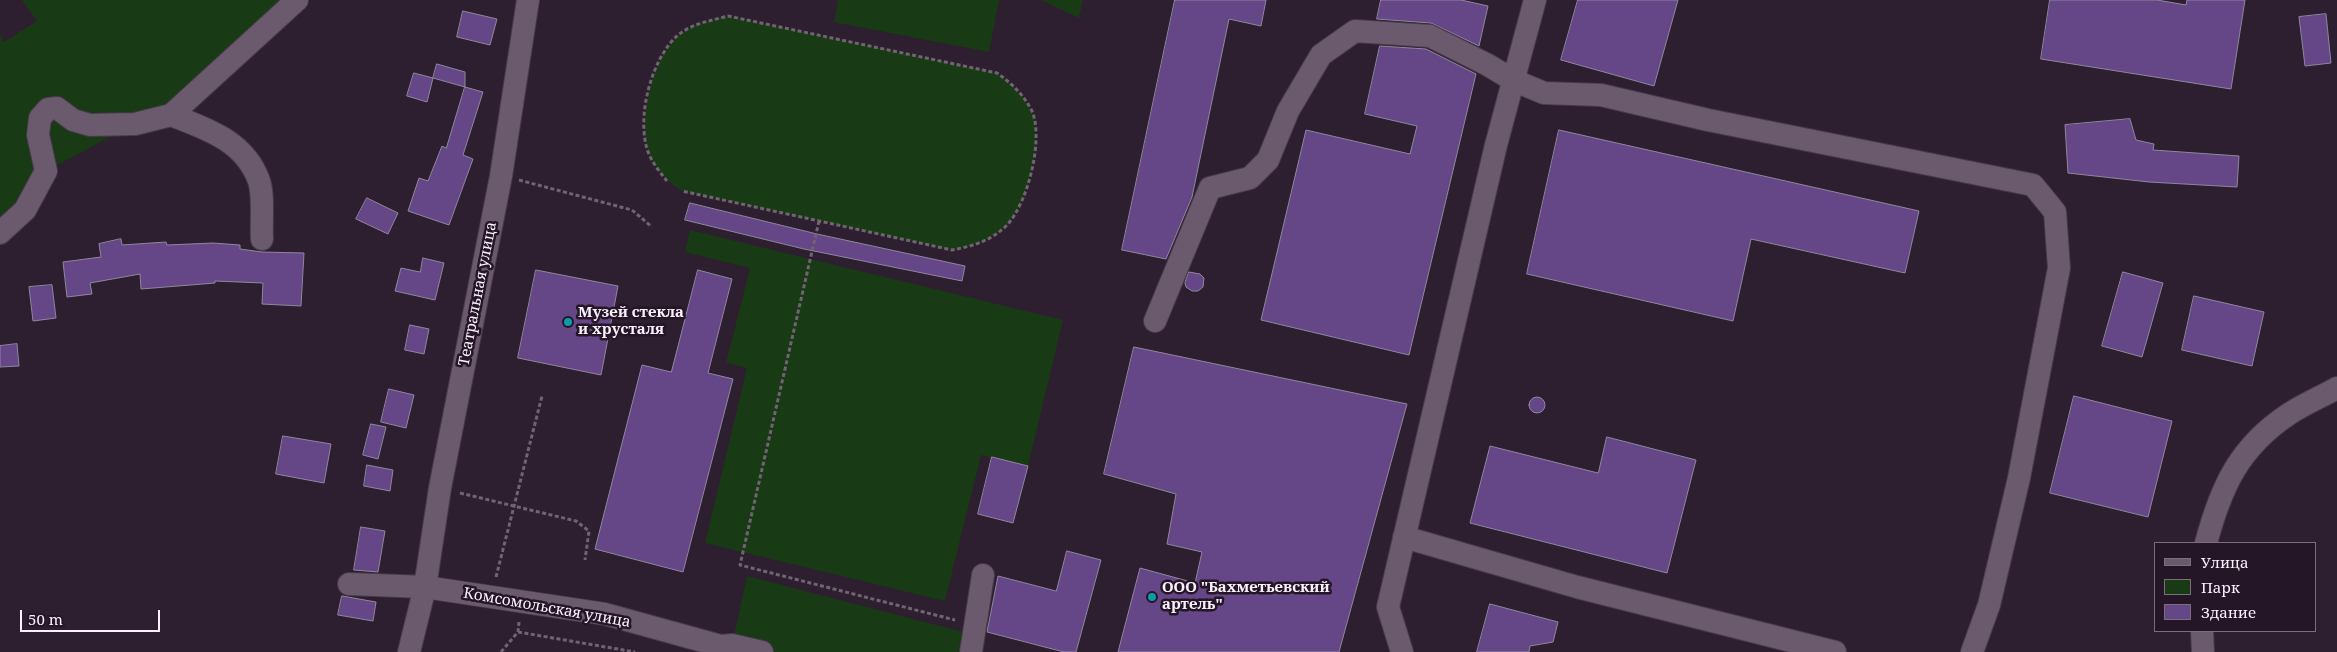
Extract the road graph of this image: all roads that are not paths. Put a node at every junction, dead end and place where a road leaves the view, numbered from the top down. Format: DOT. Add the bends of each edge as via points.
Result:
graph roads {
  1 [pos="297,0"];
  2 [pos="528,0"];
  3 [pos="1535,0"];
  4 [pos="1513,80"];
  5 [pos="171,115"];
  6 [pos="0,233"];
  7 [pos="262,239"];
  8 [pos="1155,321"];
  9 [pos="2337,388"];
  10 [pos="1404,538"];
  11 [pos="2206,542"];
  12 [pos="983,576"];
  13 [pos="350,584"];
  14 [pos="425,587"];
  15 [pos="2202,632"];
  16 [pos="409,652"];
  17 [pos="762,652"];
  18 [pos="971,652"];
  19 [pos="1402,652"];
  20 [pos="1835,652"];
  21 [pos="1972,652"];
  22 [pos="2203,652"];
  1 -- 5 [label="street"];
  2 -- 14 [label="street, Театральная улица" via="501,176 440,488"];
  3 -- 4 [label="street"];
  4 -- 8 [label="street" via="1430,36 1355,31 1321,55 1288,111 1268,160 1250,178 1210,188"];
  4 -- 10 [label="street"];
  4 -- 21 [label="street" via="1544,93 1601,95 1718,122 2033,185 2055,212 2059,268 2016,488 1989,605"];
  5 -- 6 [label="street" via="135,124 90,125 74,120 58,108 48,109 40,118 38,135 46,171 25,210"];
  5 -- 7 [label="street" via="217,132 245,154 259,182"];
  9 -- 11 [label="street" via="2289,414 2254,443 2232,470 2218,499"];
  10 -- 19 [label="street" via="1388,607"];
  10 -- 20 [label="street" via="1577,587"];
  12 -- 18 [label="street"];
  13 -- 14 [label="street, Комсомольская улица"];
  14 -- 16 [label="street"];
  14 -- 17 [label="street, Комсомольская улица" via="605,614 720,646 732,645"];
  15 -- 22 [label="street"];
}
